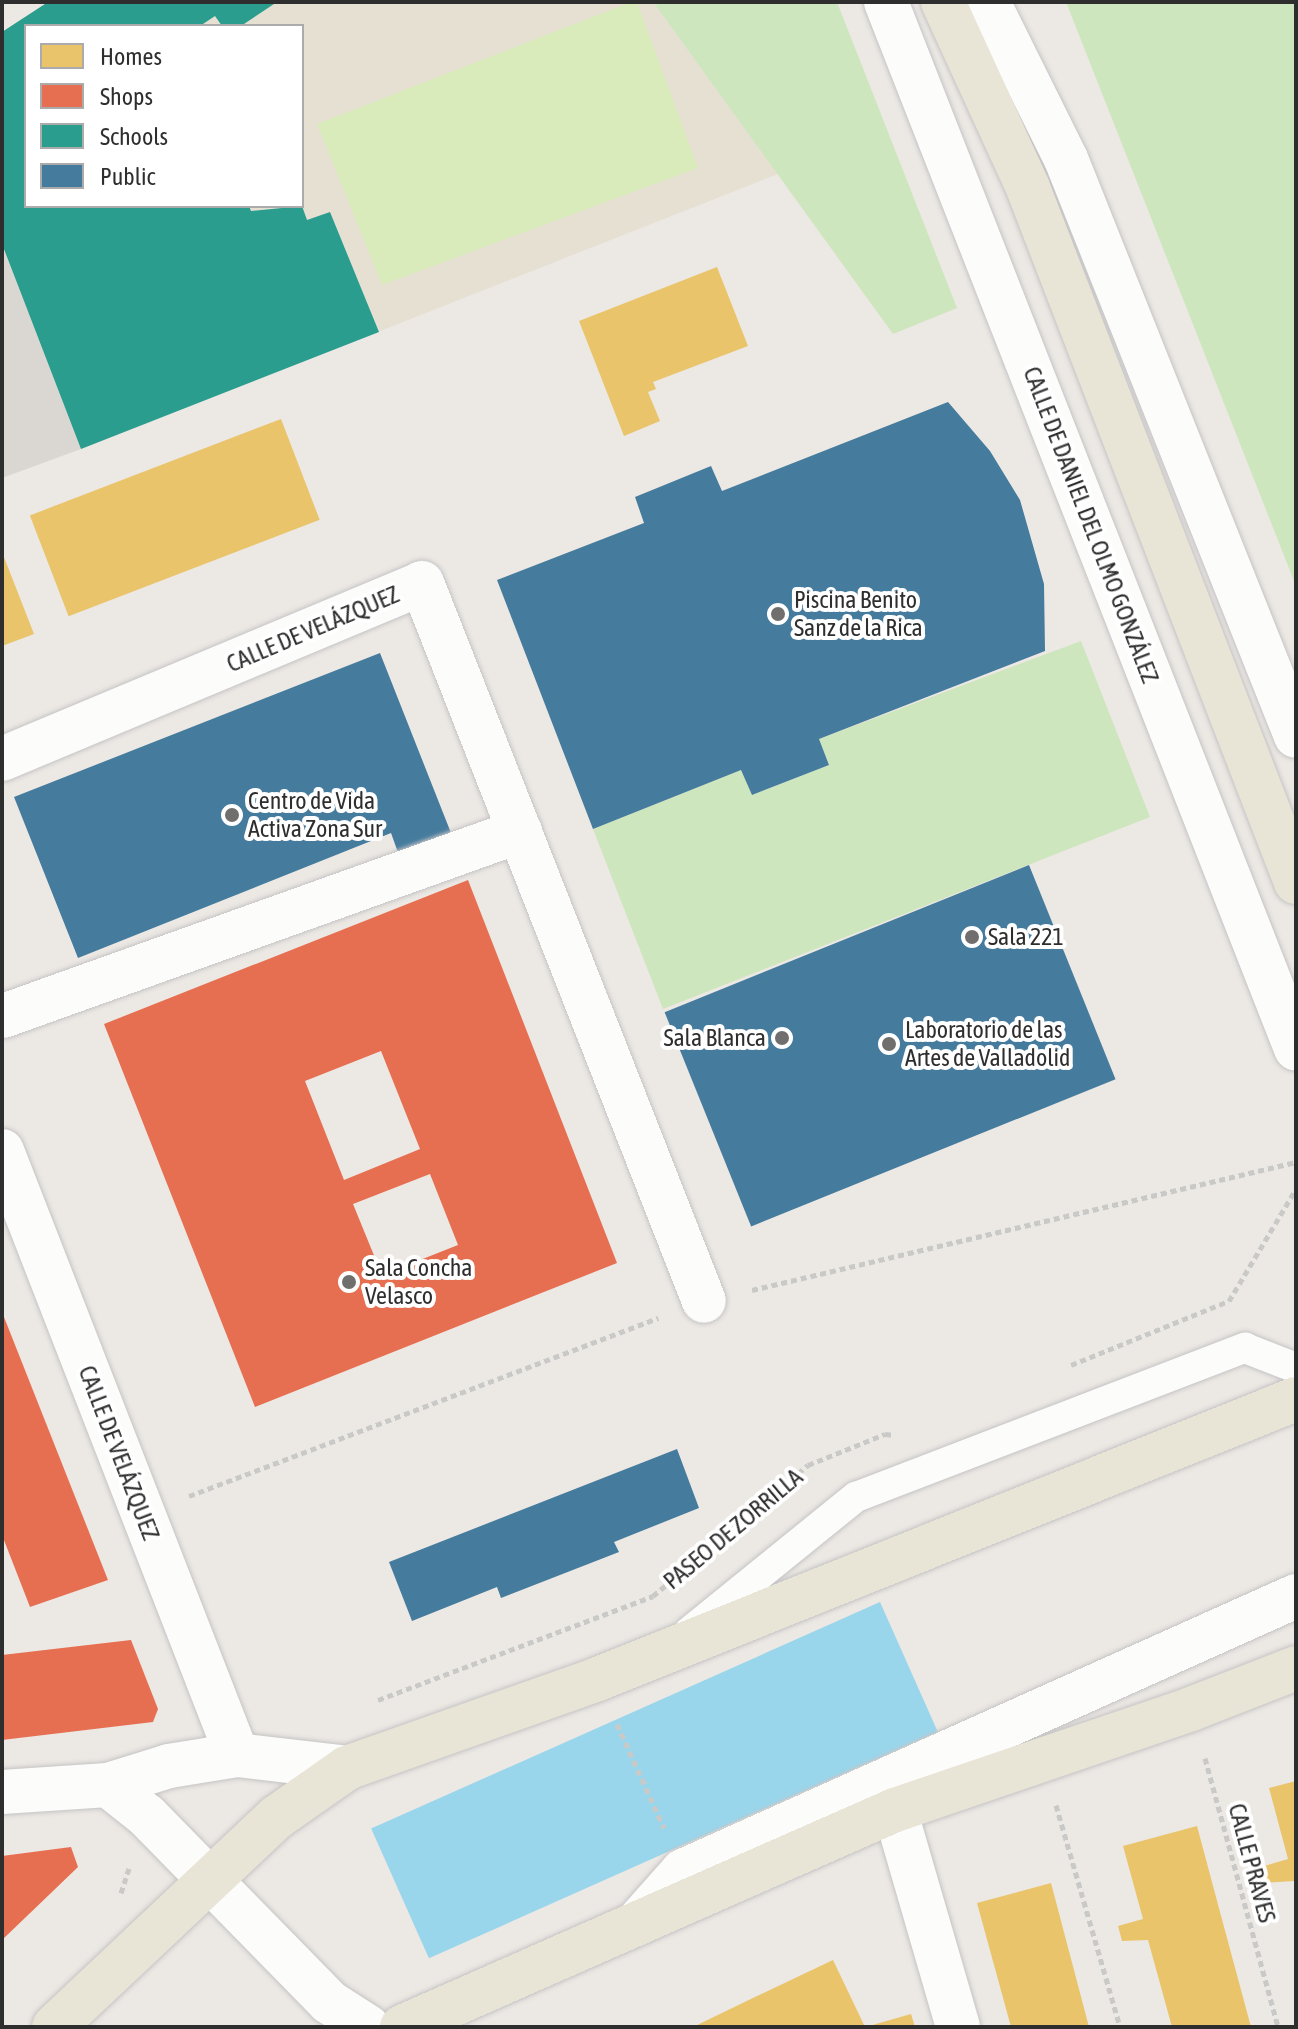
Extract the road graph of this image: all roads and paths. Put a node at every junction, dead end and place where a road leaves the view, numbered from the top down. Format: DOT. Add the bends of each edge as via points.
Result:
graph roads {
  1 [pos="886,2"];
  2 [pos="943,2"];
  3 [pos="988,2"];
  4 [pos="1296,736"];
  5 [pos="2,759"];
  6 [pos="520,831"];
  7 [pos="1296,882"];
  8 [pos="3,1016"];
  9 [pos="1296,1049"];
  10 [pos="2,1151"];
  11 [pos="1296,1189"];
  12 [pos="704,1301"];
  13 [pos="1296,1368"];
  14 [pos="1056,1371"];
  15 [pos="1296,1399"];
  16 [pos="912,1429"];
  17 [pos="1296,1596"];
  18 [pos="662,1654"];
  19 [pos="1296,1668"];
  20 [pos="374,1702"];
  21 [pos="1191,1709"];
  22 [pos="615,1719"];
  23 [pos="237,1755"];
  24 [pos="1042,1757"];
  25 [pos="347,1768"];
  26 [pos="108,1785"];
  27 [pos="2,1792"];
  28 [pos="895,1810"];
  29 [pos="147,1816"];
  30 [pos="666,1834"];
  31 [pos="210,1881"];
  32 [pos="118,1901"];
  33 [pos="636,1924"];
  34 [pos="54,2027"];
  35 [pos="368,2027"];
  36 [pos="402,2027"];
  37 [pos="958,2027"];
  38 [pos="1120,2027"];
  39 [pos="1278,2027"];
  1 -- 9 [label="street, CALLE DE DANIEL DEL OLMO GONZÁLEZ"];
  2 -- 7 [label="main road" via="1028,188"];
  3 -- 4 [label="street" via="1066,159"];
  5 -- 6 [label="street, CALLE DE VELÁZQUEZ" via="422,583"];
  6 -- 8 [label="street"];
  6 -- 12 [label="street, CALLE DE VELÁZQUEZ"];
  10 -- 23 [label="street, CALLE DE VELÁZQUEZ"];
  11 -- 14 [label="path" via="1229,1301"];
  13 -- 18 [label="lane" via="1245,1348 856,1497"];
  15 -- 18 [label="main road"];
  16 -- 20 [label="path, PASEO DE ZORRILLA" via="885,1434 808,1465 653,1596"];
  17 -- 33 [label="street" via="683,1871"];
  18 -- 25 [label="main road"];
  19 -- 21 [label="main road"];
  21 -- 24 [label="main road"];
  21 -- 39 [label="path, CALLE PRAVES"];
  22 -- 30 [label="path"];
  23 -- 25 [label="street"];
  23 -- 26 [label="street" via="169,1766"];
  24 -- 28 [label="main road"];
  24 -- 38 [label="path"];
  25 -- 31 [label="main road" via="277,1817"];
  26 -- 27 [label="street"];
  26 -- 29 [label="street"];
  28 -- 33 [label="main road"];
  28 -- 37 [label="street"];
  29 -- 31 [label="street"];
  29 -- 32 [label="path"];
  31 -- 34 [label="main road"];
  31 -- 35 [label="street" via="329,2002"];
  33 -- 36 [label="main road"];
}
